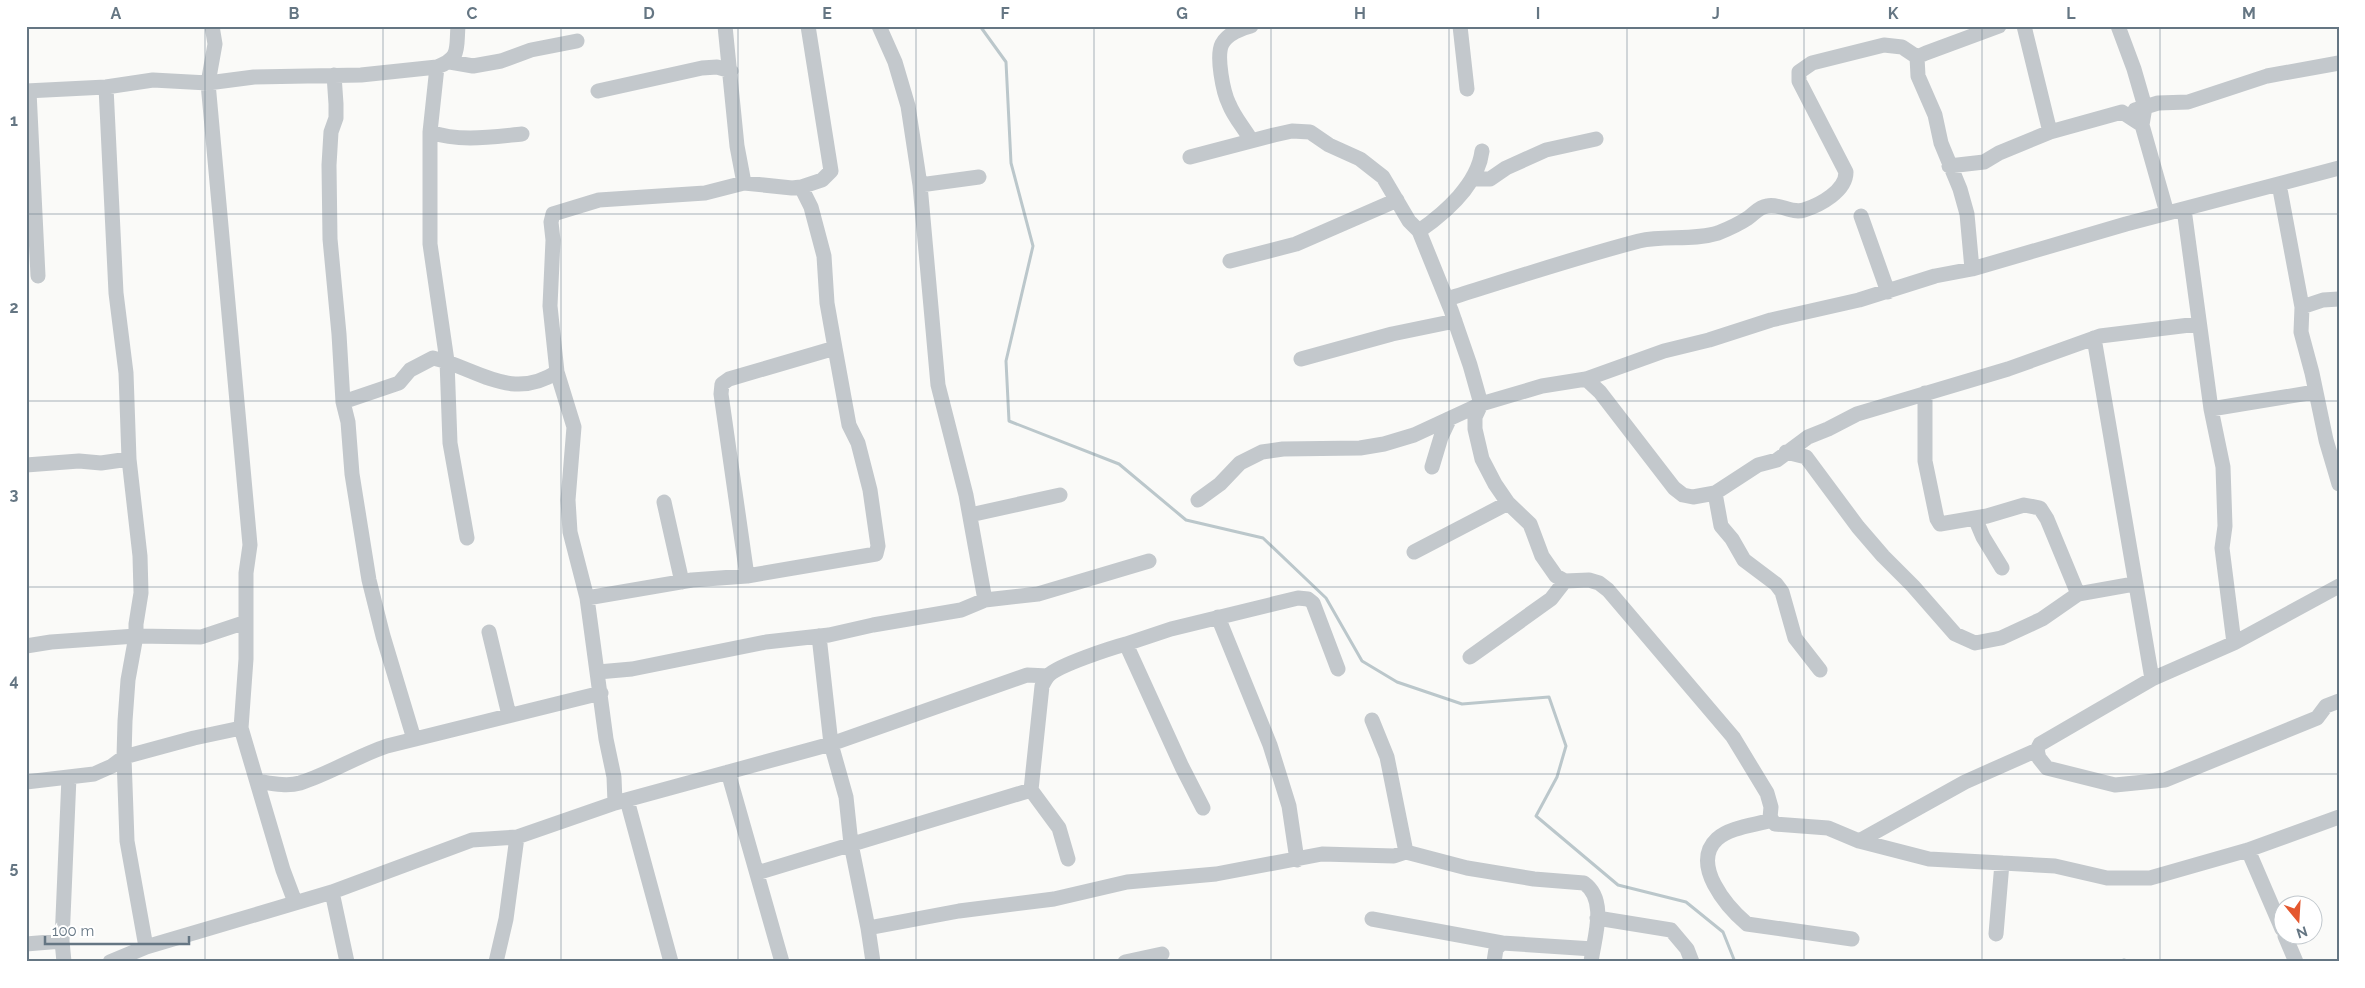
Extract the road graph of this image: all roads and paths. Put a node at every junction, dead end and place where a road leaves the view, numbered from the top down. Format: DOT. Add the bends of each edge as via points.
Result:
graph roads {
  1 [pos="212,26"];
  2 [pos="458,26"];
  3 [pos="725,26"];
  4 [pos="808,26"];
  5 [pos="878,26"];
  6 [pos="1252,26"];
  7 [pos="1460,26"];
  8 [pos="1999,26"];
  9 [pos="2024,26"];
  10 [pos="2118,26"];
  11 [pos="577,41"];
  12 [pos="1917,57"];
  13 [pos="2339,63"];
  14 [pos="443,64"];
  15 [pos="731,71"];
  16 [pos="334,75"];
  17 [pos="208,83"];
  18 [pos="106,87"];
  19 [pos="1467,89"];
  20 [pos="28,91"];
  21 [pos="598,91"];
  22 [pos="2145,107"];
  23 [pos="2122,112"];
  24 [pos="2142,125"];
  25 [pos="430,132"];
  26 [pos="2050,132"];
  27 [pos="522,134"];
  28 [pos="1596,139"];
  29 [pos="1251,140"];
  30 [pos="1482,151"];
  31 [pos="1190,157"];
  32 [pos="1949,166"];
  33 [pos="2339,168"];
  34 [pos="979,177"];
  35 [pos="1472,179"];
  36 [pos="744,183"];
  37 [pos="2279,184"];
  38 [pos="920,185"];
  39 [pos="802,187"];
  40 [pos="1397,200"];
  41 [pos="2184,209"];
  42 [pos="2168,213"];
  43 [pos="1862,216"];
  44 [pos="1419,231"];
  45 [pos="1230,261"];
  46 [pos="1972,269"];
  47 [pos="38,276"];
  48 [pos="1888,292"];
  49 [pos="1447,299"];
  50 [pos="2339,300"];
  51 [pos="2302,306"];
  52 [pos="1455,321"];
  53 [pos="2198,324"];
  54 [pos="2094,338"];
  55 [pos="834,348"];
  56 [pos="1301,359"];
  57 [pos="447,361"];
  58 [pos="557,372"];
  59 [pos="1586,379"];
  60 [pos="2315,392"];
  61 [pos="1925,393"];
  62 [pos="343,402"];
  63 [pos="1481,404"];
  64 [pos="2211,409"];
  65 [pos="1449,420"];
  66 [pos="1786,452"];
  67 [pos="129,460"];
  68 [pos="26,465"];
  69 [pos="1432,467"];
  70 [pos="2339,484"];
  71 [pos="1715,492"];
  72 [pos="1060,495"];
  73 [pos="1198,500"];
  74 [pos="664,502"];
  75 [pos="1508,504"];
  76 [pos="970,514"];
  77 [pos="1975,518"];
  78 [pos="467,538"];
  79 [pos="1414,552"];
  80 [pos="1149,561"];
  81 [pos="2002,568"];
  82 [pos="747,576"];
  83 [pos="1565,580"];
  84 [pos="682,582"];
  85 [pos="2134,584"];
  86 [pos="2339,586"];
  87 [pos="2078,594"];
  88 [pos="588,598"];
  89 [pos="985,600"];
  90 [pos="1218,617"];
  91 [pos="246,622"];
  92 [pos="221,630"];
  93 [pos="489,632"];
  94 [pos="136,636"];
  95 [pos="819,636"];
  96 [pos="246,638"];
  97 [pos="2234,643"];
  98 [pos="1126,644"];
  99 [pos="26,646"];
  100 [pos="1470,658"];
  101 [pos="1338,669"];
  102 [pos="1820,670"];
  103 [pos="598,672"];
  104 [pos="1048,676"];
  105 [pos="2152,679"];
  106 [pos="601,694"];
  107 [pos="2339,701"];
  108 [pos="509,715"];
  109 [pos="1372,720"];
  110 [pos="241,728"];
  111 [pos="414,739"];
  112 [pos="830,744"];
  113 [pos="2037,750"];
  114 [pos="124,757"];
  115 [pos="728,772"];
  116 [pos="69,777"];
  117 [pos="257,781"];
  118 [pos="26,782"];
  119 [pos="1031,790"];
  120 [pos="621,801"];
  121 [pos="1203,808"];
  122 [pos="2339,816"];
  123 [pos="1772,820"];
  124 [pos="517,837"];
  125 [pos="1859,841"];
  126 [pos="850,844"];
  127 [pos="2248,850"];
  128 [pos="1406,852"];
  129 [pos="1068,859"];
  130 [pos="1298,860"];
  131 [pos="2002,863"];
  132 [pos="757,873"];
  133 [pos="332,892"];
  134 [pos="295,902"];
  135 [pos="2272,906"];
  136 [pos="1598,918"];
  137 [pos="1372,919"];
  138 [pos="868,928"];
  139 [pos="1996,934"];
  140 [pos="1852,939"];
  141 [pos="62,941"];
  142 [pos="1502,943"];
  143 [pos="26,944"];
  144 [pos="2289,946"];
  145 [pos="146,947"];
  146 [pos="1162,954"];
  147 [pos="1592,955"];
  148 [pos="64,962"];
  149 [pos="110,962"];
  150 [pos="347,962"];
  151 [pos="496,962"];
  152 [pos="671,962"];
  153 [pos="782,962"];
  154 [pos="873,962"];
  155 [pos="1126,962"];
  156 [pos="1494,962"];
  157 [pos="1692,962"];
  158 [pos="2296,962"];
  1 -- 17 [label="street" via="215,44"];
  2 -- 14 [label="street" via="456,55"];
  3 -- 15 [label="street"];
  4 -- 39 [label="street" via="830,170 822,180"];
  5 -- 38 [label="street" via="895,62 908,106"];
  6 -- 29 [label="street" via="1232,33 1222,43 1220,59 1228,104"];
  7 -- 19 [label="street"];
  8 -- 12 [label="street"];
  9 -- 26 [label="street"];
  10 -- 22 [label="street"];
  11 -- 14 [label="street" via="473,66"];
  12 -- 32 [label="street" via="1918,76 1935,115"];
  12 -- 49 [label="street" via="1902,47 1884,46 1812,63 1799,72 1799,81 1846,172 1838,191 1805,210 1768,205 1718,233 1642,240"];
  13 -- 22 [label="street" via="2267,76 2188,102"];
  14 -- 16 [label="street"];
  14 -- 25 [label="street"];
  15 -- 21 [label="street" via="702,68"];
  15 -- 36 [label="street" via="737,146"];
  16 -- 17 [label="street" via="254,77"];
  16 -- 62 [label="street" via="336,118 331,132 329,165 330,239"];
  17 -- 18 [label="street" via="153,80"];
  17 -- 91 [label="street" via="250,545 246,573"];
  18 -- 20 [label="street"];
  18 -- 67 [label="street" via="116,293 126,373"];
  20 -- 47 [label="street"];
  22 -- 23 [label="street"];
  22 -- 24 [label="street"];
  23 -- 24 [label="street"];
  23 -- 26 [label="street"];
  24 -- 42 [label="street"];
  25 -- 27 [label="street" via="462,139"];
  25 -- 57 [label="street" via="430,244"];
  26 -- 32 [label="street" via="1984,162"];
  28 -- 35 [label="street" via="1546,150 1490,179"];
  29 -- 31 [label="street"];
  29 -- 40 [label="street" via="1310,132 1377,170"];
  30 -- 35 [label="street" via="1480,165"];
  32 -- 46 [label="street" via="1967,214"];
  33 -- 37 [label="street"];
  34 -- 38 [label="street"];
  35 -- 44 [label="street" via="1443,212"];
  36 -- 39 [label="street"];
  36 -- 58 [label="street" via="705,192 599,200 553,214 550,306"];
  37 -- 41 [label="street"];
  37 -- 51 [label="street"];
  38 -- 76 [label="street" via="938,386"];
  39 -- 55 [label="street" via="824,256"];
  40 -- 44 [label="street"];
  40 -- 45 [label="street" via="1296,244"];
  41 -- 42 [label="street"];
  41 -- 53 [label="street"];
  42 -- 46 [label="street"];
  43 -- 48 [label="street"];
  44 -- 49 [label="street"];
  46 -- 48 [label="street" via="1935,276"];
  48 -- 59 [label="street" via="1771,320 1664,351"];
  49 -- 52 [label="street"];
  50 -- 51 [label="street" via="2323,300"];
  51 -- 60 [label="street" via="2302,332"];
  52 -- 56 [label="street"];
  52 -- 63 [label="street"];
  53 -- 54 [label="street" via="2119,332"];
  53 -- 64 [label="street"];
  54 -- 61 [label="street"];
  54 -- 85 [label="street"];
  55 -- 82 [label="street" via="722,384"];
  55 -- 82 [label="street" via="849,425 858,443 870,490 878,546 876,554"];
  57 -- 58 [label="street" via="506,383 543,381"];
  57 -- 62 [label="street" via="433,358 410,370 399,384"];
  57 -- 78 [label="street" via="450,443"];
  58 -- 88 [label="street" via="574,427 568,500 570,532"];
  59 -- 63 [label="street" via="1542,386"];
  59 -- 71 [label="street" via="1600,392 1674,488 1692,497"];
  60 -- 64 [label="street"];
  60 -- 70 [label="street"];
  61 -- 66 [label="street" via="1857,414 1808,437"];
  61 -- 77 [label="street" via="1925,461 1937,519 1940,524 1945,524"];
  62 -- 111 [label="street" via="369,580"];
  63 -- 65 [label="street"];
  63 -- 75 [label="street" via="1475,417 1475,430 1482,459"];
  64 -- 97 [label="street" via="2222,467 2225,526 2222,548"];
  65 -- 69 [label="street"];
  65 -- 73 [label="street" via="1384,444 1262,452 1240,464"];
  66 -- 71 [label="street" via="1777,460 1758,465"];
  66 -- 87 [label="street" via="1806,457 1814,465 1858,527 1955,634 1974,642 2001,638 2042,619"];
  67 -- 68 [label="street"];
  67 -- 94 [label="street" via="140,556"];
  71 -- 102 [label="street" via="1721,526 1744,560 1782,592 1795,638"];
  72 -- 76 [label="street"];
  74 -- 84 [label="street"];
  75 -- 79 [label="street"];
  75 -- 83 [label="street" via="1530,524 1542,556 1556,576"];
  76 -- 89 [label="street"];
  77 -- 81 [label="street"];
  77 -- 87 [label="street" via="2024,504 2040,508"];
  80 -- 89 [label="street" via="1038,594"];
  82 -- 84 [label="street"];
  83 -- 100 [label="street" via="1551,599"];
  83 -- 123 [label="street" via="1599,583 1652,640 1733,737 1767,793"];
  84 -- 88 [label="street"];
  85 -- 87 [label="street"];
  85 -- 105 [label="street"];
  86 -- 97 [label="street"];
  88 -- 103 [label="street"];
  89 -- 95 [label="street" via="961,610"];
  90 -- 98 [label="street"];
  90 -- 101 [label="street" via="1308,598 1313,603"];
  90 -- 130 [label="street" via="1270,745 1289,806"];
  91 -- 92 [label="street"];
  91 -- 96 [label="street"];
  92 -- 94 [label="street" via="201,637"];
  92 -- 96 [label="street"];
  93 -- 108 [label="street"];
  94 -- 99 [label="street"];
  94 -- 114 [label="street" via="128,680"];
  95 -- 103 [label="street" via="766,642 632,669"];
  95 -- 112 [label="street"];
  96 -- 110 [label="street"];
  97 -- 105 [label="street"];
  98 -- 104 [label="street"];
  98 -- 121 [label="street"];
  103 -- 106 [label="street"];
  104 -- 112 [label="street" via="1027,676"];
  104 -- 119 [label="street" via="1042,686"];
  105 -- 113 [label="street" via="2040,744"];
  106 -- 108 [label="street"];
  106 -- 120 [label="street" via="606,739"];
  107 -- 113 [label="street" via="2326,706 2317,718 2165,780 2115,785 2047,768"];
  108 -- 111 [label="street"];
  109 -- 128 [label="street" via="1387,757"];
  110 -- 114 [label="street"];
  110 -- 117 [label="street"];
  111 -- 117 [label="street" via="364,754 299,783"];
  112 -- 115 [label="street"];
  112 -- 126 [label="street" via="846,797"];
  113 -- 125 [label="street" via="1965,782"];
  114 -- 116 [label="street" via="94,774"];
  114 -- 145 [label="street" via="126,840"];
  115 -- 120 [label="street"];
  115 -- 132 [label="street"];
  116 -- 118 [label="street"];
  116 -- 141 [label="street"];
  117 -- 134 [label="street"];
  119 -- 126 [label="street"];
  119 -- 129 [label="street" via="1059,828"];
  120 -- 124 [label="street"];
  120 -- 152 [label="street"];
  122 -- 127 [label="street"];
  123 -- 125 [label="street" via="1786,826 1828,828"];
  123 -- 140 [label="street" via="1718,838 1709,851 1710,879 1747,924"];
  124 -- 133 [label="street" via="472,840"];
  124 -- 151 [label="street" via="506,919"];
  125 -- 131 [label="street" via="1929,859"];
  126 -- 132 [label="street"];
  126 -- 138 [label="street"];
  127 -- 131 [label="street" via="2150,878 2108,878 2055,866"];
  127 -- 135 [label="street"];
  128 -- 130 [label="street" via="1394,856 1322,854"];
  128 -- 136 [label="street" via="1467,868 1584,883 1594,894"];
  130 -- 138 [label="street" via="1216,874 1127,882 1054,899 959,911"];
  131 -- 139 [label="street"];
  132 -- 153 [label="street"];
  133 -- 134 [label="street"];
  133 -- 150 [label="street"];
  134 -- 145 [label="street"];
  136 -- 147 [label="street"];
  136 -- 157 [label="street" via="1671,930 1687,949"];
  137 -- 142 [label="street"];
  138 -- 154 [label="street"];
  141 -- 143 [label="street"];
  141 -- 148 [label="street"];
  142 -- 147 [label="street"];
  142 -- 156 [label="street" via="1496,949"];
  144 -- 158 [label="street"];
  145 -- 149 [label="street"];
  146 -- 155 [label="street"];
}
